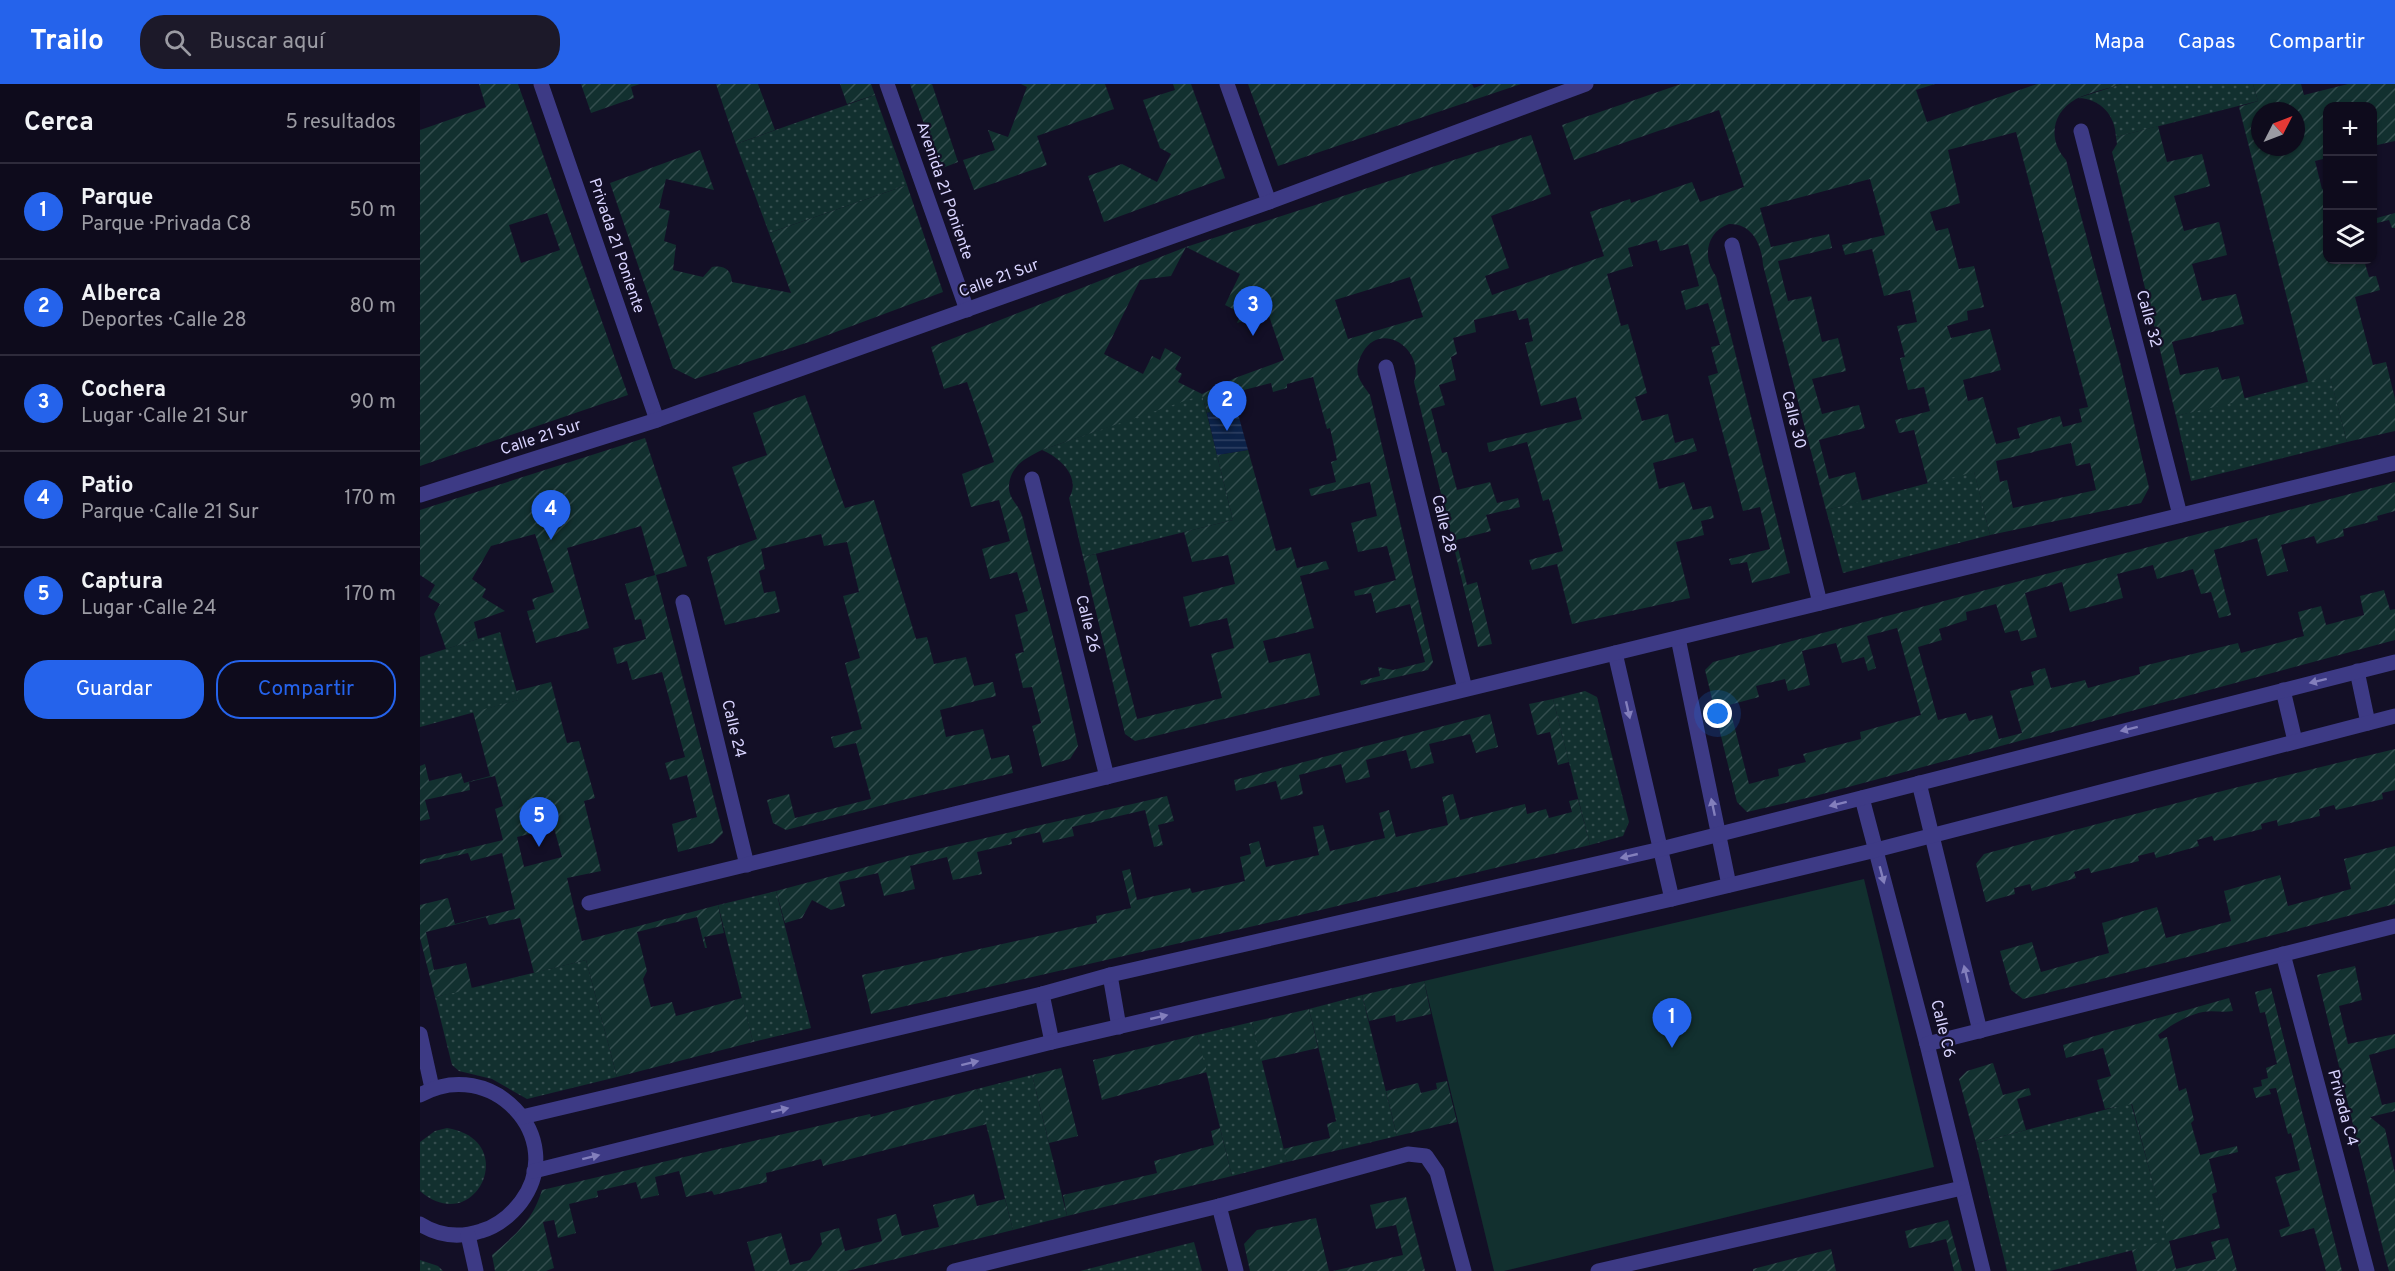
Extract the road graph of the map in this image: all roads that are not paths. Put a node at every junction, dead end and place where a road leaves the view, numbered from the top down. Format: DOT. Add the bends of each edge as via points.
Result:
graph roads {
  1 [pos="541,84"];
  2 [pos="887,84"];
  3 [pos="1227,84"];
  4 [pos="1586,84"];
  5 [pos="2080,131"];
  6 [pos="1269,202"];
  7 [pos="1732,245"];
  8 [pos="967,310"];
  9 [pos="1386,367"];
  10 [pos="657,420"];
  11 [pos="2395,464"];
  12 [pos="1032,479"];
  13 [pos="420,495"];
  14 [pos="2180,515"];
  15 [pos="683,602"];
  16 [pos="1820,603"];
  17 [pos="1678,638"];
  18 [pos="1615,653"];
  19 [pos="2395,662"];
  20 [pos="2356,671"];
  21 [pos="1465,689"];
  22 [pos="2283,690"];
  23 [pos="2395,716"];
  24 [pos="2368,723"];
  25 [pos="2295,741"];
  26 [pos="1107,777"];
  27 [pos="1919,783"];
  28 [pos="1862,798"];
  29 [pos="1718,834"];
  30 [pos="1931,835"];
  31 [pos="1661,849"];
  32 [pos="1876,850"];
  33 [pos="747,865"];
  34 [pos="1729,885"];
  35 [pos="1672,899"];
  36 [pos="589,903"];
  37 [pos="2395,926"];
  38 [pos="2283,954"];
  39 [pos="1110,975"];
  40 [pos="1042,994"];
  41 [pos="1119,1026"];
  42 [pos="1980,1030"];
  43 [pos="420,1034"];
  44 [pos="1052,1042"];
  45 [pos="1927,1044"];
  46 [pos="426,1091"];
  47 [pos="522,1116"];
  48 [pos="534,1171"];
  49 [pos="1962,1188"];
  50 [pos="1220,1206"];
  51 [pos="420,1224"];
  52 [pos="468,1235"];
  53 [pos="476,1271"];
  54 [pos="954,1271"];
  55 [pos="1236,1271"];
  56 [pos="1464,1271"];
  57 [pos="1601,1271"];
  58 [pos="1983,1271"];
  59 [pos="2367,1271"];
  1 -- 10 [label="street, Privada 21 Poniente"];
  2 -- 8 [label="street, Avenida 21 Poniente"];
  3 -- 6 [label="street"];
  4 -- 6 [label="street, Calle 21 Sur"];
  5 -- 14 [label="street, Calle 32"];
  6 -- 8 [label="street, Calle 21 Sur"];
  7 -- 16 [label="street, Calle 30"];
  8 -- 10 [label="street, Calle 21 Sur"];
  9 -- 21 [label="street, Calle 28"];
  10 -- 13 [label="street, Calle 21 Sur"];
  11 -- 14 [label="street"];
  12 -- 26 [label="street, Calle 26"];
  14 -- 16 [label="street"];
  15 -- 33 [label="street, Calle 24"];
  16 -- 17 [label="street"];
  17 -- 18 [label="street"];
  29 -- 17 [label="street, one-way"];
  18 -- 21 [label="street"];
  18 -- 31 [label="street, one-way"];
  19 -- 20 [label="street"];
  20 -- 22 [label="street, one-way"];
  20 -- 24 [label="street"];
  21 -- 26 [label="street"];
  22 -- 25 [label="street"];
  22 -- 27 [label="street, one-way"];
  23 -- 24 [label="street"];
  24 -- 25 [label="street"];
  25 -- 30 [label="street"];
  26 -- 33 [label="street"];
  27 -- 28 [label="street"];
  27 -- 30 [label="street"];
  28 -- 29 [label="street, one-way"];
  28 -- 32 [label="street, Calle C6"];
  29 -- 31 [label="street"];
  29 -- 34 [label="street"];
  30 -- 32 [label="street"];
  42 -- 30 [label="street, one-way"];
  31 -- 35 [label="street"];
  31 -- 39 [label="street, one-way"];
  32 -- 34 [label="street"];
  32 -- 45 [label="street, Calle C6, one-way"];
  33 -- 36 [label="street"];
  34 -- 35 [label="street"];
  41 -- 35 [label="street, one-way"];
  37 -- 38 [label="street"];
  38 -- 42 [label="street"];
  38 -- 59 [label="street, Privada C4"];
  39 -- 40 [label="street"];
  39 -- 41 [label="street"];
  40 -- 44 [label="street"];
  40 -- 47 [label="street"];
  41 -- 44 [label="street"];
  42 -- 45 [label="street"];
  43 -- 46 [label="street"];
  48 -- 44 [label="street, one-way"];
  45 -- 49 [label="street, Calle C6"];
  46 -- 47 [label="street" via="457,1083 482,1087 504,1099"];
  47 -- 48 [label="street" via="535,1152"];
  48 -- 52 [label="street" via="527,1194 512,1214 492,1228"];
  49 -- 57 [label="street"];
  49 -- 58 [label="street, Calle C6"];
  50 -- 54 [label="street"];
  50 -- 55 [label="street"];
  50 -- 56 [label="street" via="1408,1154 1426,1156 1437,1172"];
  51 -- 52 [label="street" via="447,1235"];
  52 -- 53 [label="street"];
}
